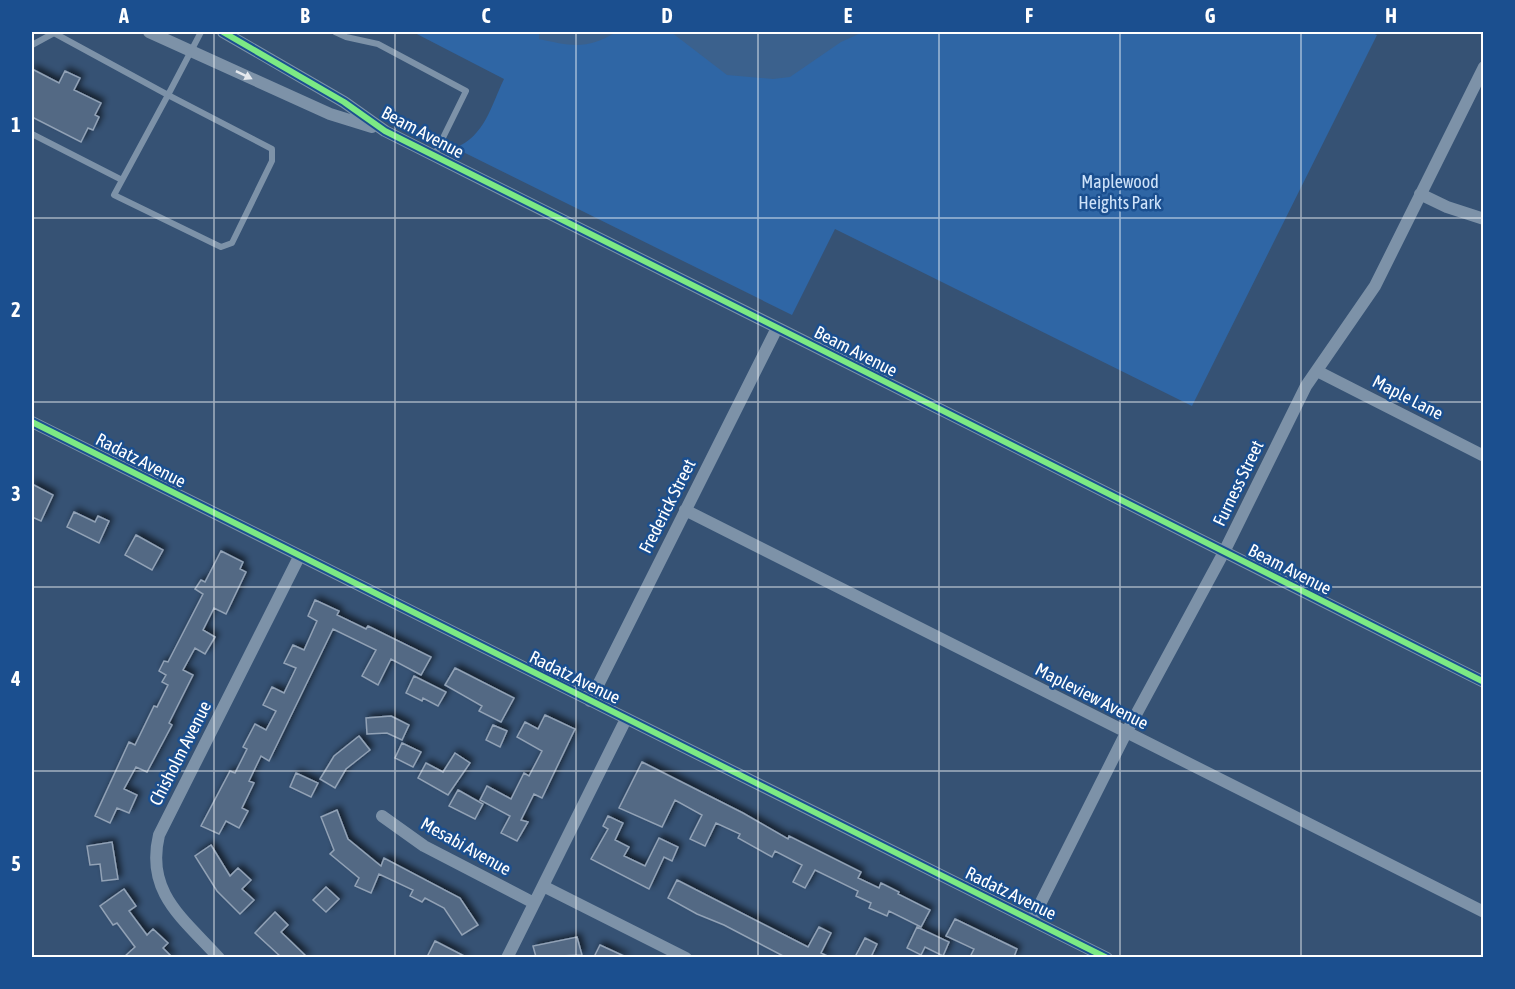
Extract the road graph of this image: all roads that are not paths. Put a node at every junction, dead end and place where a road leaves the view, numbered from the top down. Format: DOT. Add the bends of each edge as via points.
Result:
graph roads {
  1 [pos="149,32"];
  2 [pos="201,32"];
  3 [pos="223,32"];
  4 [pos="334,32"];
  5 [pos="32,45"];
  6 [pos="191,50"];
  7 [pos="1484,67"];
  8 [pos="168,95"];
  9 [pos="385,131"];
  10 [pos="32,134"];
  11 [pos="434,156"];
  12 [pos="122,180"];
  13 [pos="1420,194"];
  14 [pos="1484,219"];
  15 [pos="777,328"];
  16 [pos="1317,371"];
  17 [pos="32,422"];
  18 [pos="1484,456"];
  19 [pos="685,510"];
  20 [pos="1224,552"];
  21 [pos="299,557"];
  22 [pos="1484,682"];
  23 [pos="590,701"];
  24 [pos="626,719"];
  25 [pos="1126,733"];
  26 [pos="382,816"];
  27 [pos="543,886"];
  28 [pos="534,903"];
  29 [pos="1484,912"];
  30 [pos="1032,920"];
  31 [pos="219,957"];
  32 [pos="507,957"];
  33 [pos="686,957"];
  34 [pos="1107,957"];
  1 -- 6 [label="street, Beam Avenue"];
  2 -- 6 [label="lane"];
  3 -- 9 [label="street, Beam Avenue" via="344,102"];
  4 -- 11 [label="lane" via="378,44 466,91"];
  5 -- 8 [label="lane" via="54,33"];
  6 -- 8 [label="lane"];
  6 -- 9 [label="street, Beam Avenue, one-way" via="330,114"];
  7 -- 13 [label="street, Furness Street"];
  8 -- 12 [label="lane"];
  8 -- 12 [label="lane" via="272,148 272,160 232,243 221,247 114,195"];
  9 -- 11 [label="street, Beam Avenue"];
  10 -- 12 [label="lane"];
  11 -- 15 [label="street, Beam Avenue"];
  13 -- 14 [label="street"];
  13 -- 16 [label="street, Furness Street" via="1375,286"];
  15 -- 19 [label="street, Frederick Street"];
  15 -- 20 [label="street, Beam Avenue"];
  16 -- 18 [label="street, Maple Lane"];
  16 -- 20 [label="street, Furness Street"];
  17 -- 21 [label="street, Radatz Avenue"];
  19 -- 23 [label="street, Frederick Street"];
  19 -- 25 [label="street, Mapleview Avenue"];
  20 -- 22 [label="street, Beam Avenue"];
  20 -- 25 [label="street, Furness Street"];
  21 -- 23 [label="street, Radatz Avenue"];
  21 -- 31 [label="street, Chisholm Avenue" via="155,849 157,879 163,893"];
  23 -- 24 [label="street, Radatz Avenue"];
  24 -- 27 [label="street"];
  24 -- 30 [label="street, Radatz Avenue"];
  25 -- 29 [label="street, Mapleview Avenue"];
  25 -- 30 [label="street, Furness Street"];
  26 -- 28 [label="street, Mesabi Avenue" via="424,846"];
  27 -- 28 [label="street"];
  27 -- 33 [label="street"];
  28 -- 32 [label="street"];
  30 -- 34 [label="street, Radatz Avenue"];
}
